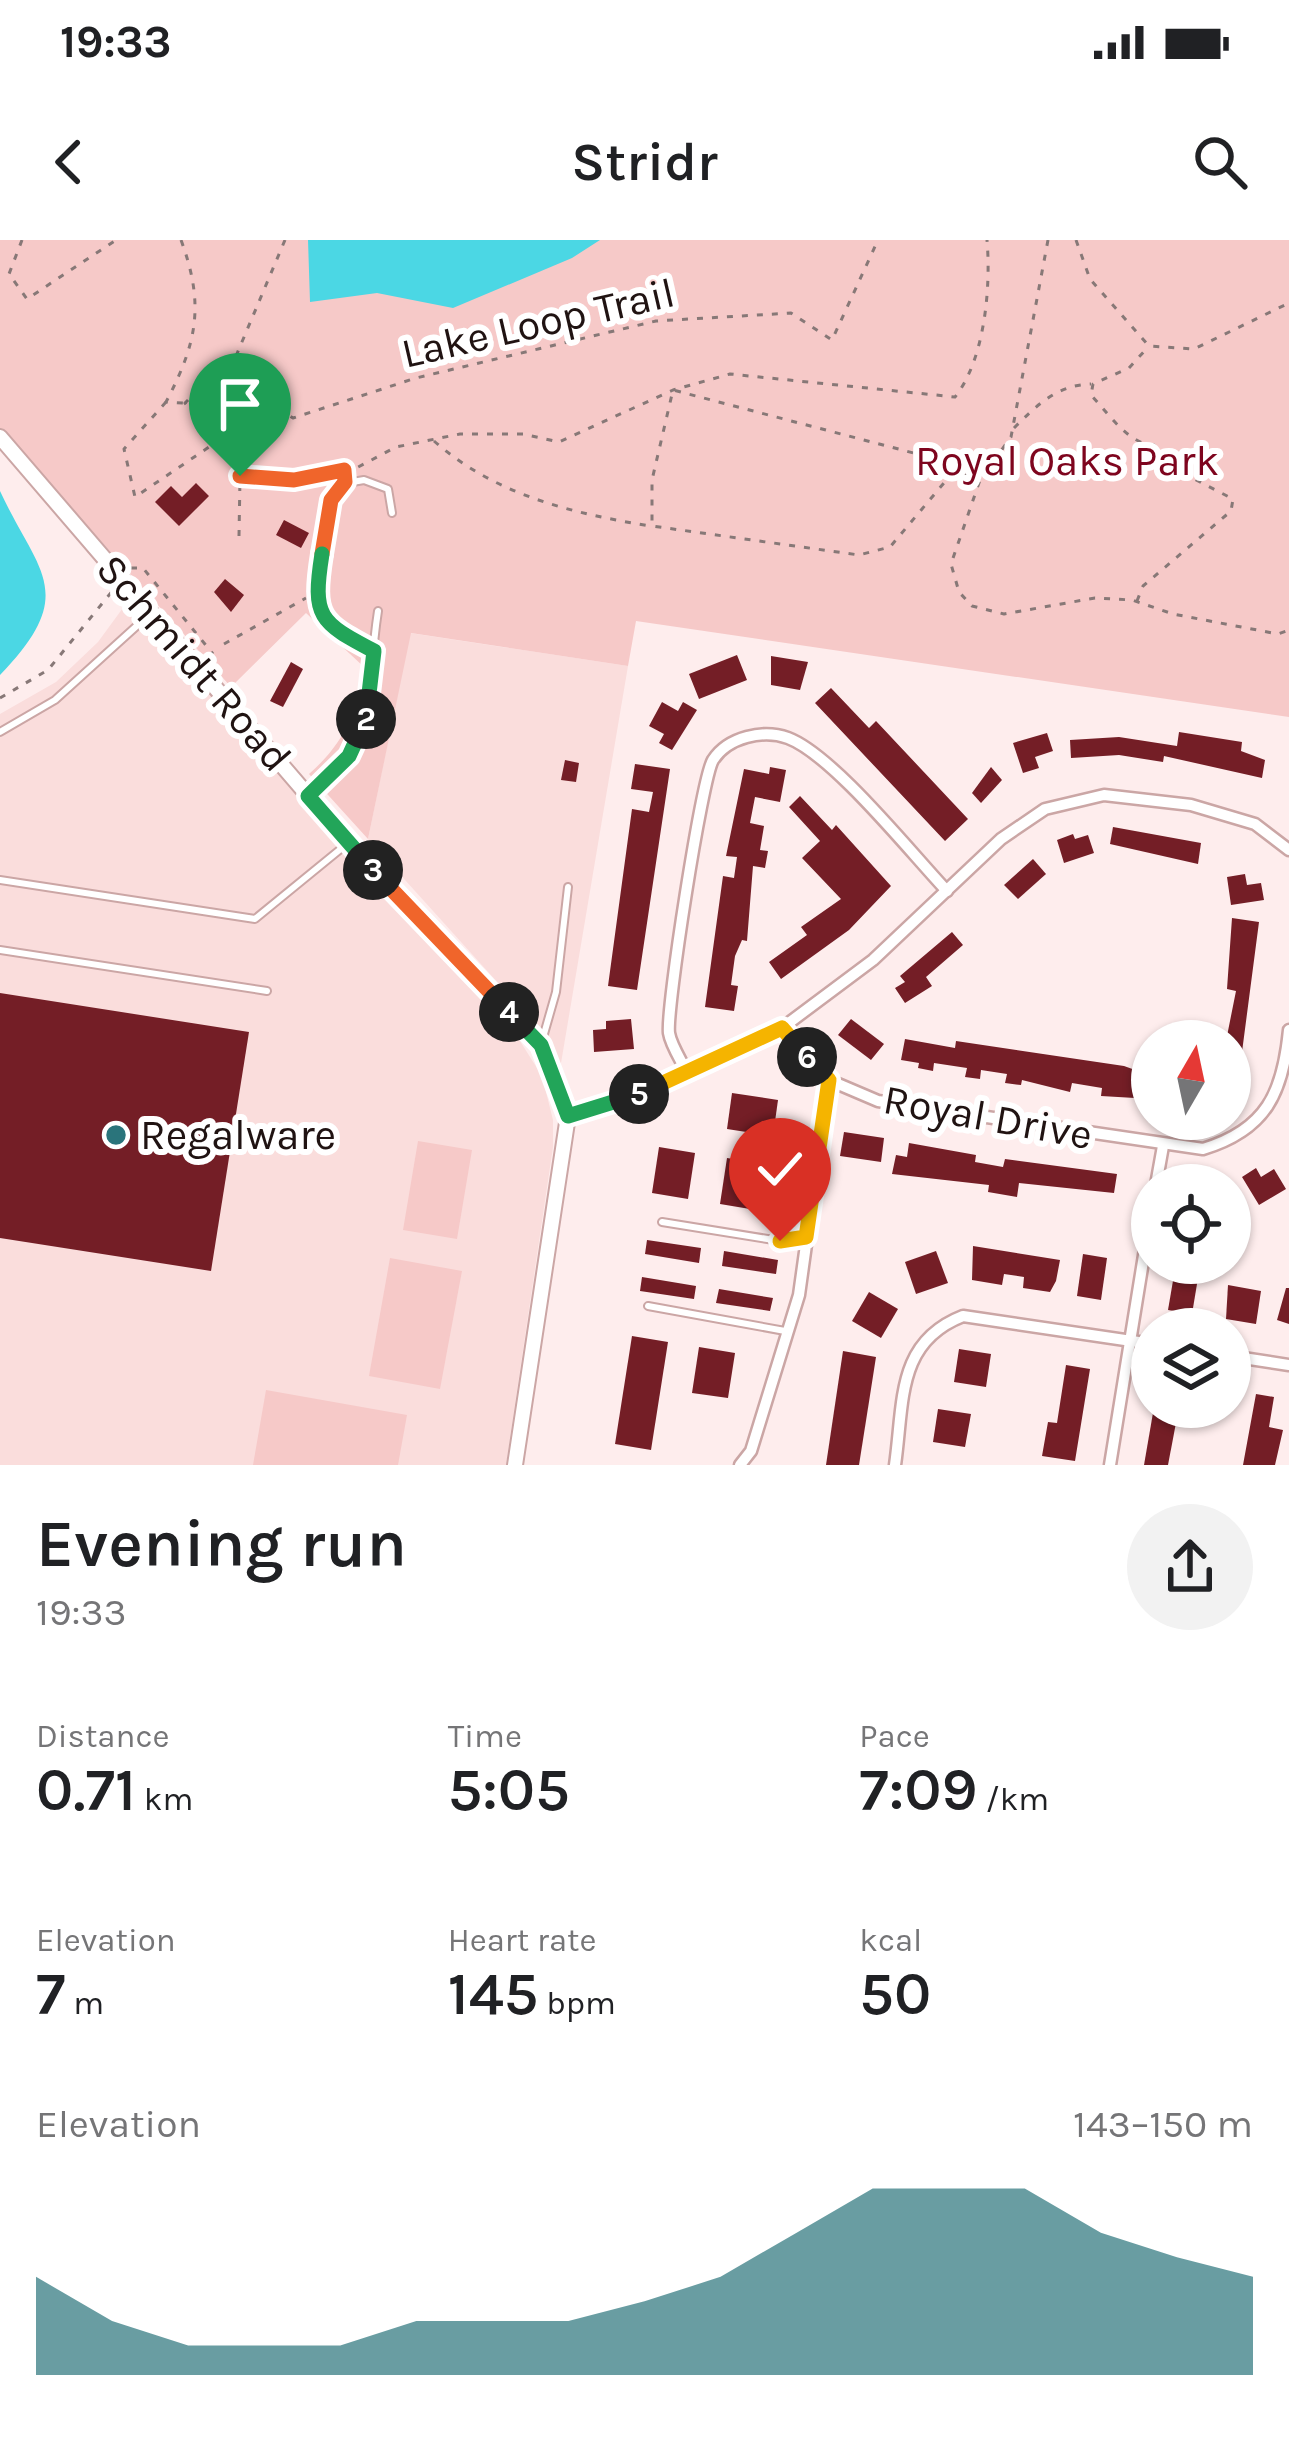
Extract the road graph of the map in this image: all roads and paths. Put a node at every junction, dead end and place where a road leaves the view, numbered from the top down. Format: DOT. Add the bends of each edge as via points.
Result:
graph roads {
  1 [pos="22,240"];
  2 [pos="116,240"];
  3 [pos="181,240"];
  4 [pos="285,240"];
  5 [pos="878,240"];
  6 [pos="987,240"];
  7 [pos="1048,240"];
  8 [pos="1076,240"];
  9 [pos="1289,304"];
  10 [pos="1149,346"];
  11 [pos="228,375"];
  12 [pos="1093,384"];
  13 [pos="673,390"];
  14 [pos="166,402"];
  15 [pos="185,403"];
  16 [pos="1012,430"];
  17 [pos="0,437"];
  18 [pos="432,440"];
  19 [pos="214,442"];
  20 [pos="344,470"];
  21 [pos="954,471"];
  22 [pos="240,476"];
  23 [pos="980,480"];
  24 [pos="345,482"];
  25 [pos="392,513"];
  26 [pos="652,526"];
  27 [pos="239,536"];
  28 [pos="122,580"];
  29 [pos="317,589"];
  30 [pos="1137,602"];
  31 [pos="378,611"];
  32 [pos="151,613"];
  33 [pos="1289,630"];
  34 [pos="224,644"];
  35 [pos="374,651"];
  36 [pos="213,654"];
  37 [pos="0,698"];
  38 [pos="0,732"];
  39 [pos="308,796"];
  40 [pos="348,843"];
  41 [pos="1289,850"];
  42 [pos="0,880"];
  43 [pos="568,887"];
  44 [pos="947,891"];
  45 [pos="0,950"];
  46 [pos="268,992"];
  47 [pos="782,1028"];
  48 [pos="1289,1030"];
  49 [pos="541,1045"];
  50 [pos="688,1075"];
  51 [pos="829,1080"];
  52 [pos="568,1116"];
  53 [pos="1162,1146"];
  54 [pos="1159,1164"];
  55 [pos="662,1222"];
  56 [pos="806,1237"];
  57 [pos="1139,1284"];
  58 [pos="648,1306"];
  59 [pos="785,1330"];
  60 [pos="1129,1340"];
  61 [pos="1251,1359"];
  62 [pos="1289,1365"];
  63 [pos="514,1465"];
  64 [pos="740,1465"];
  65 [pos="895,1465"];
  66 [pos="1110,1465"];
  1 -- 2 [label="path" via="9,274 27,298"];
  3 -- 14 [label="path" via="197,299 192,352"];
  4 -- 11 [label="path"];
  5 -- 11 [label="path, Lake Loop Trail" via="832,340 791,313 656,320 416,378 293,418"];
  6 -- 13 [label="path" via="992,294 956,397 730,374"];
  7 -- 16 [label="path"];
  8 -- 10 [label="path" via="1090,279"];
  9 -- 10 [label="path" via="1194,349"];
  10 -- 12 [label="path" via="1129,368"];
  11 -- 15 [label="path" via="206,382"];
  12 -- 16 [label="path" via="1042,400"];
  12 -- 30 [label="path" via="1091,395 1126,432 1154,445 1169,466 1234,499 1231,511 1143,586"];
  13 -- 18 [label="path" via="559,442 523,434"];
  13 -- 21 [label="path" via="925,455"];
  13 -- 26 [label="path" via="652,480"];
  14 -- 15 [label="path"];
  14 -- 19 [label="path" via="124,449 135,496"];
  15 -- 19 [label="path"];
  16 -- 23 [label="path"];
  17 -- 28 [label="street, Schmidt Road"];
  18 -- 20 [label="path"];
  18 -- 26 [label="path" via="461,465 560,511"];
  19 -- 22 [label="path"];
  20 -- 22 [label="path" via="294,480"];
  20 -- 24 [label="path"];
  21 -- 23 [label="path"];
  21 -- 26 [label="path" via="890,547 859,555"];
  22 -- 27 [label="path"];
  23 -- 30 [label="path" via="951,564 972,606 1004,614 1095,598"];
  24 -- 25 [label="lane" via="378,482 388,489"];
  24 -- 29 [label="lane" via="331,500"];
  28 -- 32 [label="street, Schmidt Road"];
  28 -- 36 [label="path" via="127,570 143,568"];
  28 -- 37 [label="path" via="47,670"];
  29 -- 34 [label="path"];
  29 -- 35 [label="lane" via="329,626"];
  30 -- 33 [label="path" via="1227,625"];
  31 -- 35 [label="lane"];
  32 -- 38 [label="lane" via="55,700"];
  32 -- 39 [label="street, Schmidt Road"];
  35 -- 39 [label="lane" via="361,738"];
  39 -- 40 [label="street, Schmidt Road"];
  40 -- 42 [label="lane" via="255,919"];
  40 -- 49 [label="street, Schmidt Road"];
  41 -- 44 [label="street" via="1256,824 1191,805 1104,795 1045,809"];
  43 -- 49 [label="lane"];
  44 -- 47 [label="street"];
  44 -- 50 [label="street" via="820,758 787,737 753,734 728,746 712,761 700,805 669,1034"];
  45 -- 46 [label="lane"];
  47 -- 50 [label="street"];
  47 -- 51 [label="street, Royal Drive"];
  48 -- 53 [label="street, Royal Drive" via="1275,1100 1237,1139 1203,1149"];
  49 -- 52 [label="street, Schmidt Road"];
  50 -- 52 [label="street"];
  51 -- 53 [label="street, Royal Drive" via="878,1101"];
  51 -- 56 [label="street"];
  52 -- 63 [label="street, Schmidt Road"];
  53 -- 54 [label="street"];
  55 -- 56 [label="lane" via="780,1241"];
  56 -- 59 [label="street"];
  57 -- 60 [label="street"];
  58 -- 59 [label="lane"];
  59 -- 64 [label="street" via="751,1451"];
  60 -- 65 [label="street" via="963,1316 934,1328 909,1362"];
  60 -- 66 [label="street"];
  61 -- 62 [label="street"];
}
